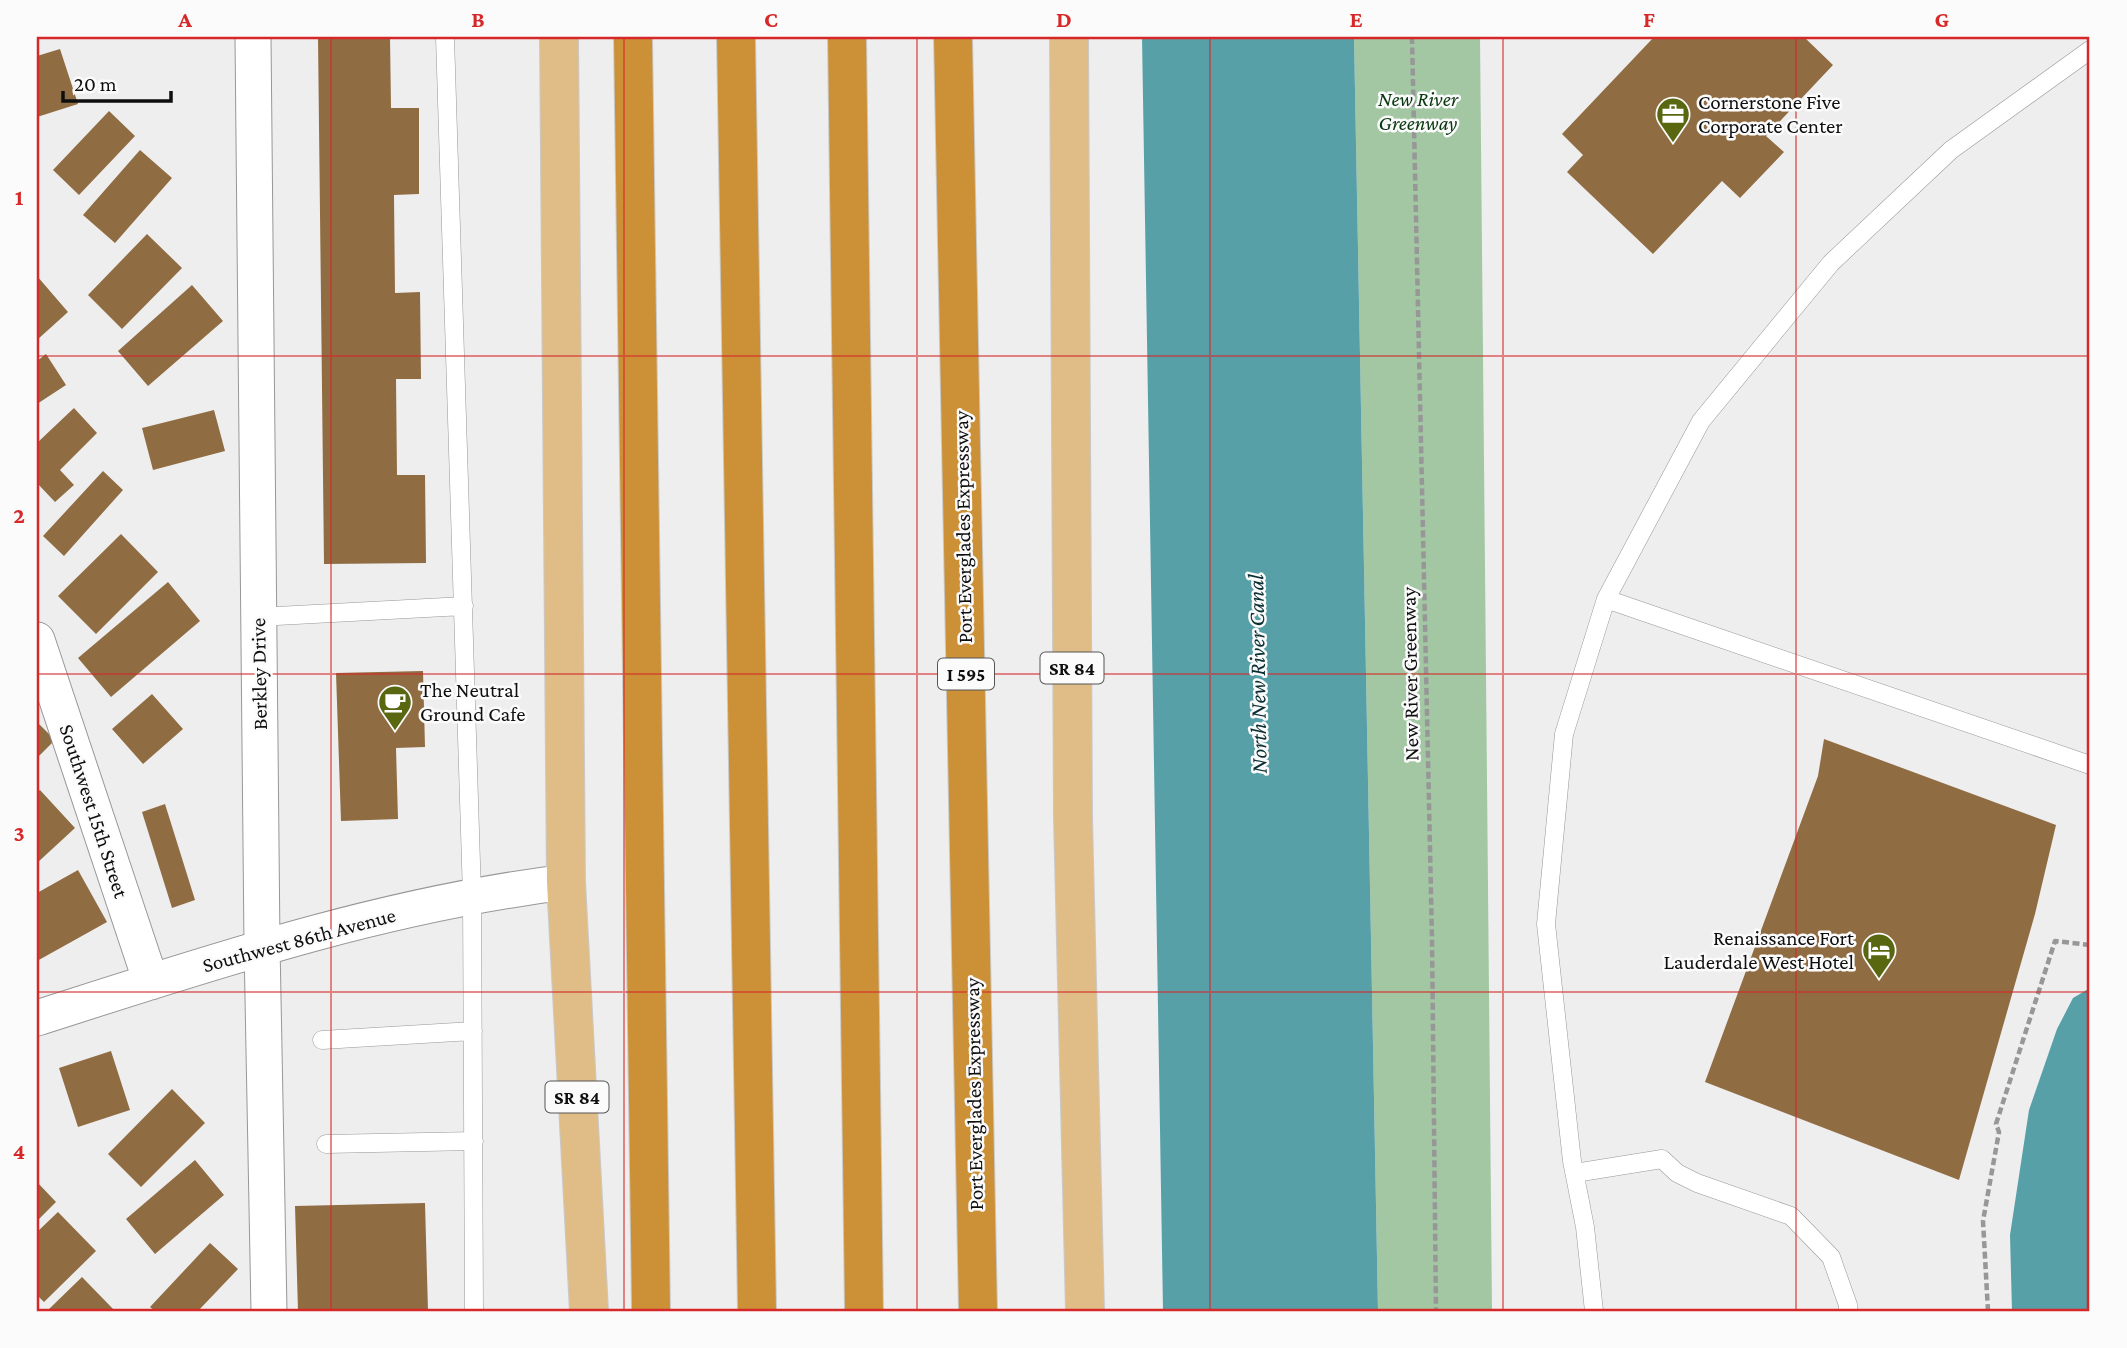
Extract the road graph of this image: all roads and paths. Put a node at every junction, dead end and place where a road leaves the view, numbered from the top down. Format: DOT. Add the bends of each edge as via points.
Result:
graph roads {
  1 [pos="253,37"];
  2 [pos="444,37"];
  3 [pos="559,37"];
  4 [pos="633,37"];
  5 [pos="736,37"];
  6 [pos="847,37"];
  7 [pos="953,37"];
  8 [pos="1069,37"];
  9 [pos="1412,37"];
  10 [pos="2090,50"];
  11 [pos="1606,599"];
  12 [pos="464,606"];
  13 [pos="258,617"];
  14 [pos="37,640"];
  15 [pos="2090,765"];
  16 [pos="566,882"];
  17 [pos="472,895"];
  18 [pos="262,945"];
  19 [pos="2090,945"];
  20 [pos="151,982"];
  21 [pos="37,1018"];
  22 [pos="473,1031"];
  23 [pos="322,1040"];
  24 [pos="474,1141"];
  25 [pos="326,1144"];
  26 [pos="1575,1173"];
  27 [pos="269,1311"];
  28 [pos="474,1311"];
  29 [pos="589,1311"];
  30 [pos="651,1311"];
  31 [pos="757,1311"];
  32 [pos="864,1311"];
  33 [pos="978,1311"];
  34 [pos="1084,1311"];
  35 [pos="1436,1311"];
  36 [pos="1594,1311"];
  37 [pos="1847,1311"];
  38 [pos="1988,1311"];
  1 -- 13 [label="street, Berkley Drive"];
  2 -- 12 [label="lane"];
  3 -- 16 [label="main road, SR 84"];
  4 -- 30 [label="highway"];
  5 -- 31 [label="highway"];
  6 -- 32 [label="highway"];
  7 -- 33 [label="highway, Port Everglades Expressway / I 595"];
  8 -- 34 [label="main road, SR 84" via="1073,804"];
  9 -- 35 [label="path, New River Greenway"];
  10 -- 11 [label="lane" via="1951,150 1831,263 1701,421"];
  11 -- 15 [label="lane"];
  11 -- 26 [label="lane" via="1564,734 1546,924"];
  12 -- 13 [label="lane"];
  12 -- 17 [label="lane"];
  13 -- 18 [label="street, Berkley Drive"];
  14 -- 20 [label="street, Southwest 15th Street"];
  16 -- 17 [label="street, Southwest 86th Avenue"];
  16 -- 29 [label="main road, SR 84"];
  17 -- 18 [label="street, Southwest 86th Avenue"];
  17 -- 22 [label="lane"];
  18 -- 20 [label="street, Southwest 86th Avenue"];
  18 -- 27 [label="street, Berkley Drive"];
  19 -- 38 [label="path" via="2055,942 1996,1124 1983,1221"];
  20 -- 21 [label="street, Southwest 86th Avenue"];
  22 -- 23 [label="lane"];
  22 -- 24 [label="lane"];
  24 -- 25 [label="lane"];
  24 -- 28 [label="lane"];
  26 -- 36 [label="lane"];
  26 -- 37 [label="lane" via="1662,1159 1697,1183 1791,1216 1831,1257"];
}
